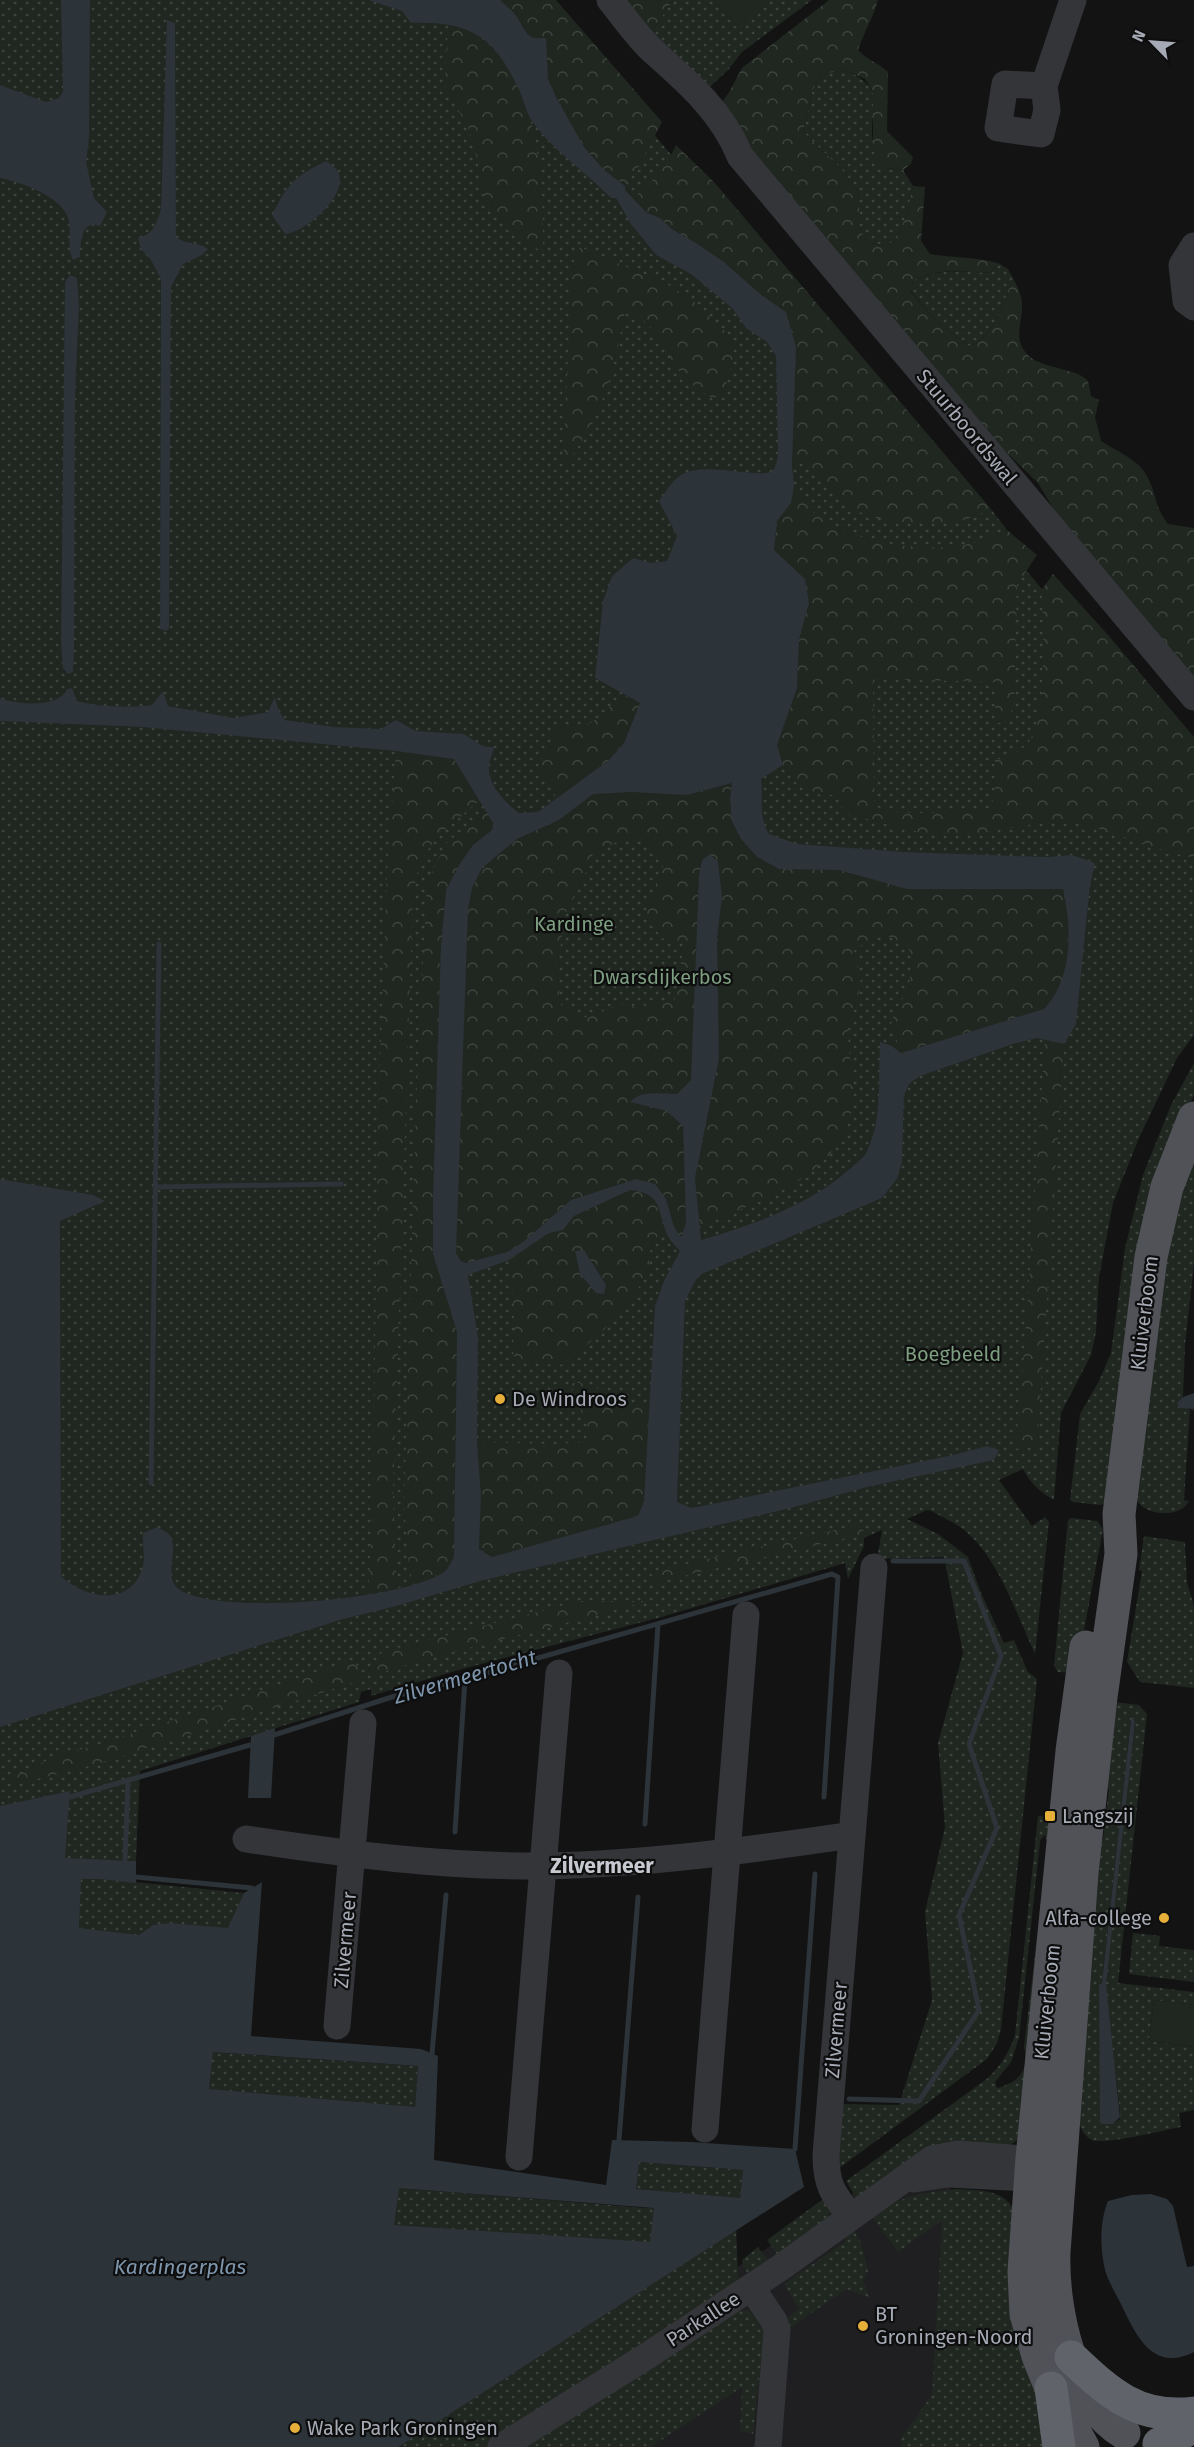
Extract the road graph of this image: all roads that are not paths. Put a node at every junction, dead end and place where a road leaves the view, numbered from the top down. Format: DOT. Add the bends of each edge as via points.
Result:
graph roads {
  1 [pos="609,0"];
  2 [pos="1073,0"];
  3 [pos="1044,86"];
  4 [pos="1194,246"];
  5 [pos="1194,307"];
  6 [pos="1194,697"];
  7 [pos="1194,1118"];
  8 [pos="874,1567"];
  9 [pos="746,1615"];
  10 [pos="559,1673"];
  11 [pos="363,1723"];
  12 [pos="852,1834"];
  13 [pos="246,1839"];
  14 [pos="726,1853"];
  15 [pos="352,1855"];
  16 [pos="543,1866"];
  17 [pos="337,2026"];
  18 [pos="705,2129"];
  19 [pos="519,2157"];
  20 [pos="1041,2166"];
  21 [pos="851,2217"];
  22 [pos="751,2287"];
  23 [pos="1071,2357"];
  24 [pos="1051,2388"];
  25 [pos="1194,2413"];
  26 [pos="1194,2426"];
  27 [pos="1124,2433"];
  28 [pos="1160,2445"];
  29 [pos="501,2447"];
  30 [pos="768,2447"];
  31 [pos="1059,2447"];
  32 [pos="1083,2447"];
  33 [pos="1094,2447"];
  1 -- 6 [label="street, Stuurboordswal" via="654,52 710,106 734,140 740,156"];
  2 -- 3 [label="street"];
  4 -- 5 [label="street" via="1182,265 1186,301"];
  7 -- 20 [label="main road, Kluiverboom" via="1167,1187 1151,1257 1119,1515 1103,1556 1078,1694"];
  8 -- 12 [label="street, Zilvermeer"];
  9 -- 14 [label="street"];
  10 -- 16 [label="street"];
  11 -- 15 [label="street, Zilvermeer"];
  12 -- 14 [label="street"];
  12 -- 21 [label="street, Zilvermeer" via="826,2155 830,2189"];
  13 -- 15 [label="street"];
  14 -- 16 [label="street"];
  14 -- 18 [label="street"];
  15 -- 16 [label="street"];
  15 -- 17 [label="street, Zilvermeer"];
  16 -- 19 [label="street"];
  20 -- 21 [label="street, Parkallee" via="949,2154 932,2159"];
  20 -- 23 [label="main road, Kluiverboom" via="1059,2320"];
  20 -- 24 [label="main road, Kluiverboom" via="1024,2293 1031,2335"];
  21 -- 22 [label="street, Parkallee"];
  22 -- 29 [label="street, Parkallee"];
  22 -- 30 [label="street" via="777,2330"];
  23 -- 25 [label="highway" via="1103,2387 1134,2406 1165,2414"];
  23 -- 27 [label="main road, Kluiverboom" via="1094,2403"];
  24 -- 31 [label="highway"];
  24 -- 32 [label="main road, Kluiverboom"];
  26 -- 28 [label="highway"];
  27 -- 28 [label="main road" via="1143,2435"];
  27 -- 33 [label="main road" via="1109,2436"];
}
